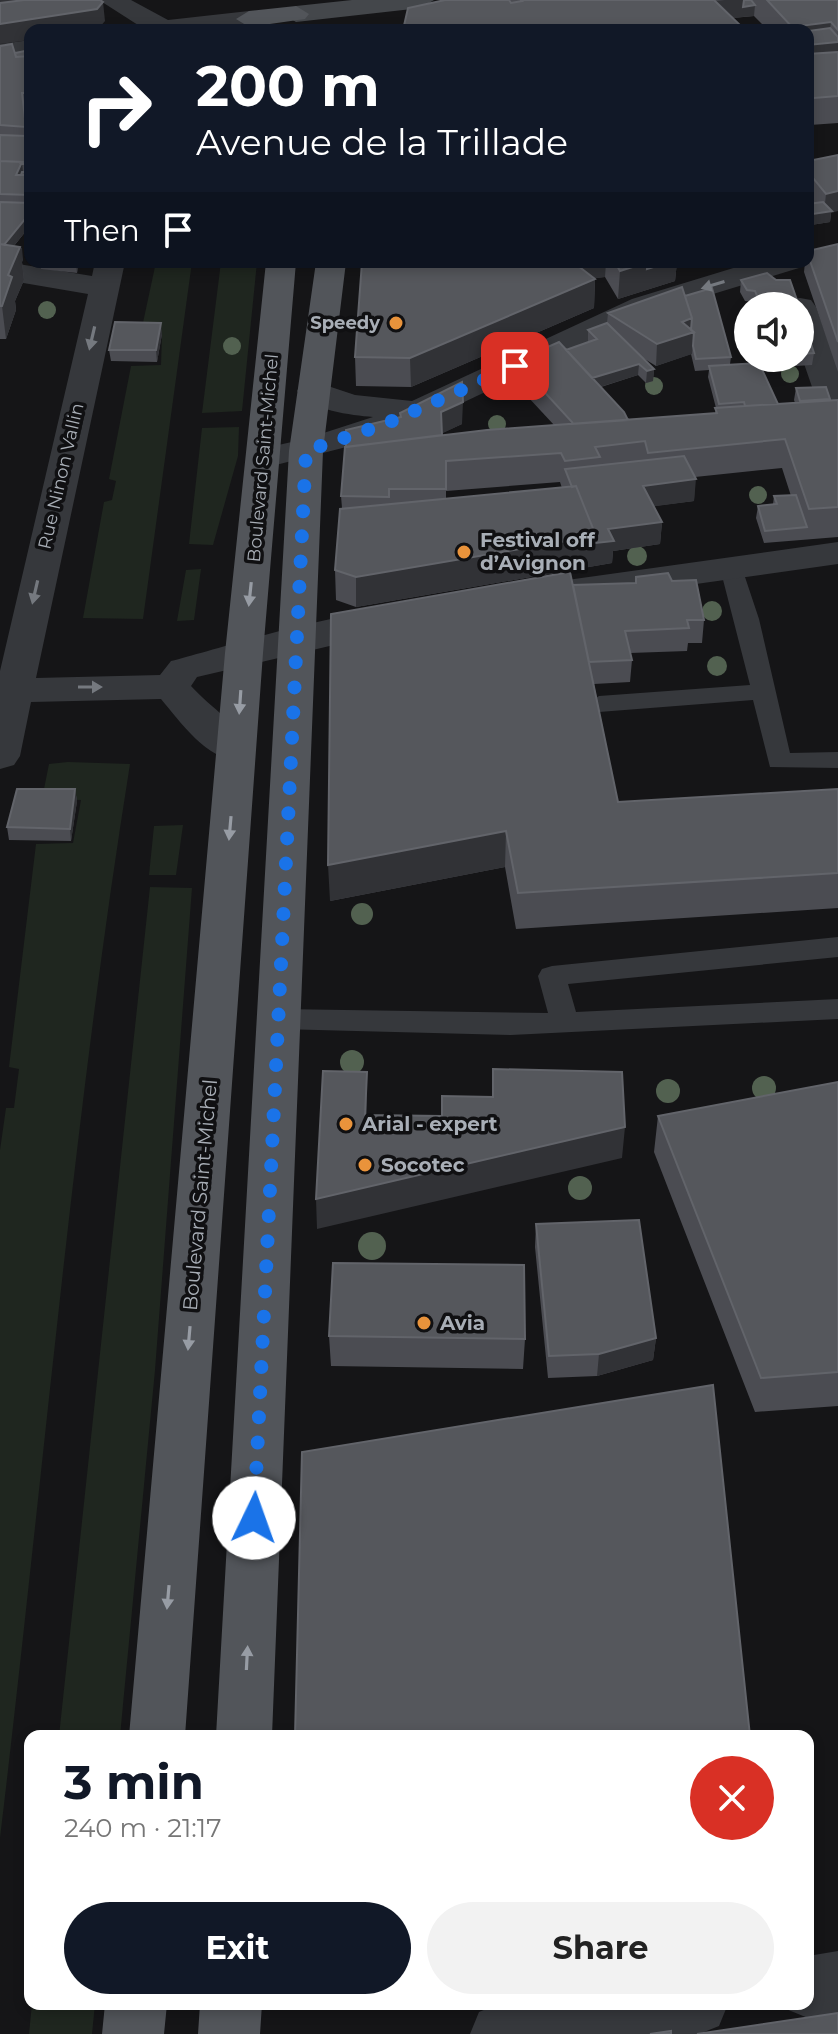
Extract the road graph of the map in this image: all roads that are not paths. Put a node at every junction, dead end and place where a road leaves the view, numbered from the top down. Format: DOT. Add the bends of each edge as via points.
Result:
graph roads {
  1 [pos="112,0"];
  2 [pos="421,0"];
  3 [pos="434,0"];
  4 [pos="250,12"];
  5 [pos="296,15"];
  6 [pos="150,24"];
  7 [pos="185,24"];
  8 [pos="364,24"];
  9 [pos="24,49"];
  10 [pos="0,52"];
  11 [pos="280,268"];
  12 [pos="330,268"];
  13 [pos="767,268"];
  14 [pos="788,268"];
  15 [pos="0,270"];
  16 [pos="107,274"];
  17 [pos="796,292"];
  18 [pos="814,345"];
  19 [pos="313,391"];
  20 [pos="419,408"];
  21 [pos="838,413"];
  22 [pos="306,451"];
  23 [pos="264,458"];
  24 [pos="838,553"];
  25 [pos="731,568"];
  26 [pos="528,597"];
  27 [pos="419,615"];
  28 [pos="297,641"];
  29 [pos="244,653"];
  30 [pos="171,687"];
  31 [pos="763,692"];
  32 [pos="6,693"];
  33 [pos="599,704"];
  34 [pos="236,750"];
  35 [pos="0,756"];
  36 [pos="838,760"];
  37 [pos="838,947"];
  38 [pos="838,1009"];
  39 [pos="279,1019"];
  40 [pos="565,1022"];
  41 [pos="157,1730"];
  42 [pos="244,1730"];
  43 [pos="838,1982"];
  44 [pos="814,1986"];
  45 [pos="135,2010"];
  46 [pos="231,2010"];
  47 [pos="658,2010"];
  48 [pos="133,2034"];
  49 [pos="229,2034"];
  50 [pos="501,2034"];
  1 -- 6 [label="street"];
  2 -- 5 [label="main road"];
  3 -- 8 [label="main road"];
  4 -- 5 [label="main road"];
  4 -- 7 [label="street"];
  9 -- 10 [label="street"];
  11 -- 23 [label="main road, Boulevard Saint-Michel"];
  12 -- 19 [label="main road"];
  13 -- 20 [label="street, one-way" via="629,311"];
  14 -- 17 [label="street"];
  15 -- 16 [label="street"];
  16 -- 32 [label="street, Rue Ninon Vallin, one-way"];
  18 -- 21 [label="street"];
  19 -- 20 [label="street" via="350,405"];
  19 -- 22 [label="main road"];
  20 -- 22 [label="street"];
  22 -- 23 [label="street"];
  22 -- 28 [label="main road"];
  23 -- 29 [label="main road, Boulevard Saint-Michel, one-way"];
  24 -- 25 [label="street"];
  25 -- 26 [label="street"];
  25 -- 31 [label="lane"];
  27 -- 28 [label="street"];
  28 -- 29 [label="street"];
  28 -- 39 [label="main road"];
  29 -- 30 [label="street" via="184,669"];
  29 -- 34 [label="main road, Boulevard Saint-Michel, one-way"];
  32 -- 30 [label="street, one-way"];
  30 -- 34 [label="street"];
  31 -- 33 [label="lane"];
  31 -- 36 [label="lane" via="779,761"];
  32 -- 35 [label="street, Rue Ninon Vallin"];
  34 -- 41 [label="main road, Boulevard Saint-Michel, one-way"];
  37 -- 40 [label="lane" via="552,976"];
  38 -- 40 [label="lane"];
  39 -- 40 [label="lane"];
  42 -- 39 [label="main road, one-way"];
  43 -- 44 [label="street"];
  45 -- 48 [label="main road"];
  46 -- 49 [label="main road"];
  47 -- 50 [label="street"];
}
